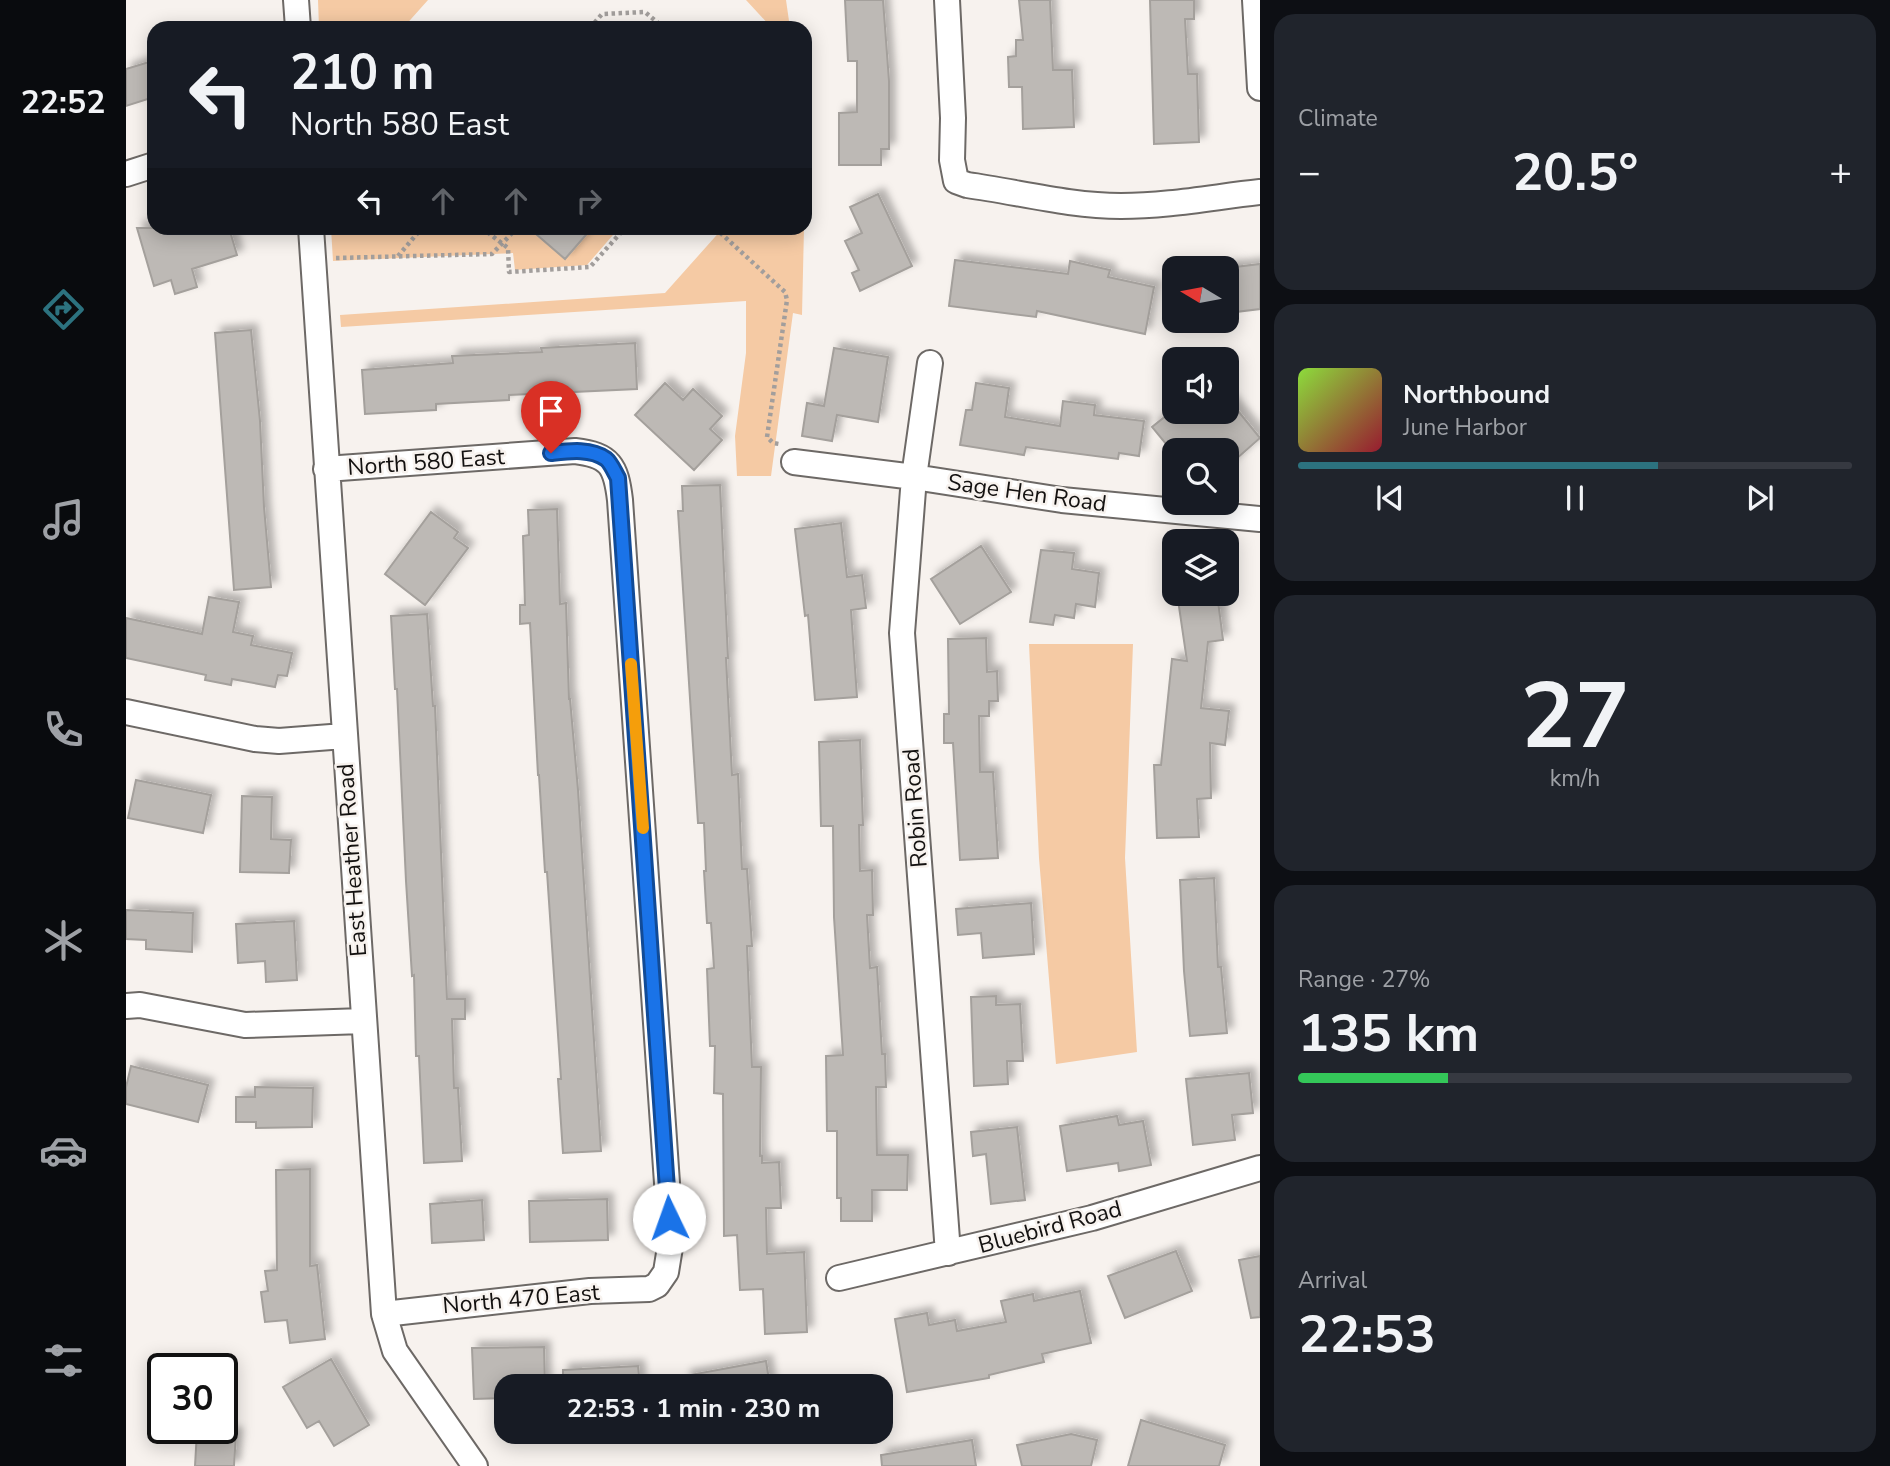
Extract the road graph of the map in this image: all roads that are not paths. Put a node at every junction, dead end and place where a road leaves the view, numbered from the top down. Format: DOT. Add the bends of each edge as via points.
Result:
graph roads {
  1 [pos="296,0"];
  2 [pos="947,0"];
  3 [pos="1255,0"];
  4 [pos="298,21"];
  5 [pos="1260,88"];
  6 [pos="147,167"];
  7 [pos="126,174"];
  8 [pos="1260,192"];
  9 [pos="311,235"];
  10 [pos="930,363"];
  11 [pos="794,463"];
  12 [pos="326,469"];
  13 [pos="914,477"];
  14 [pos="1260,519"];
  15 [pos="126,712"];
  16 [pos="344,736"];
  17 [pos="126,1006"];
  18 [pos="362,1021"];
  19 [pos="1260,1168"];
  20 [pos="948,1253"];
  21 [pos="839,1278"];
  22 [pos="657,1285"];
  23 [pos="384,1314"];
  24 [pos="474,1466"];
  1 -- 4 [label="street"];
  2 -- 8 [label="street" via="956,181 1121,206"];
  3 -- 5 [label="street"];
  6 -- 7 [label="street"];
  9 -- 12 [label="street, East Heather Road"];
  10 -- 13 [label="street, Robin Road"];
  11 -- 13 [label="street, Sage Hen Road"];
  12 -- 16 [label="street, East Heather Road"];
  12 -- 22 [label="street, North 580 East" via="575,451 608,460 618,478 671,1241 666,1272"];
  13 -- 14 [label="street, Sage Hen Road" via="1062,500"];
  13 -- 20 [label="street, Robin Road" via="902,633"];
  15 -- 16 [label="street" via="255,739"];
  16 -- 18 [label="street, East Heather Road"];
  17 -- 18 [label="street" via="245,1025"];
  18 -- 23 [label="street, East Heather Road"];
  19 -- 20 [label="street, Bluebird Road" via="1092,1218"];
  20 -- 21 [label="street, Bluebird Road"];
  22 -- 23 [label="street, North 470 East" via="637,1291 576,1293"];
  23 -- 24 [label="street, East Heather Road" via="395,1351"];
}
